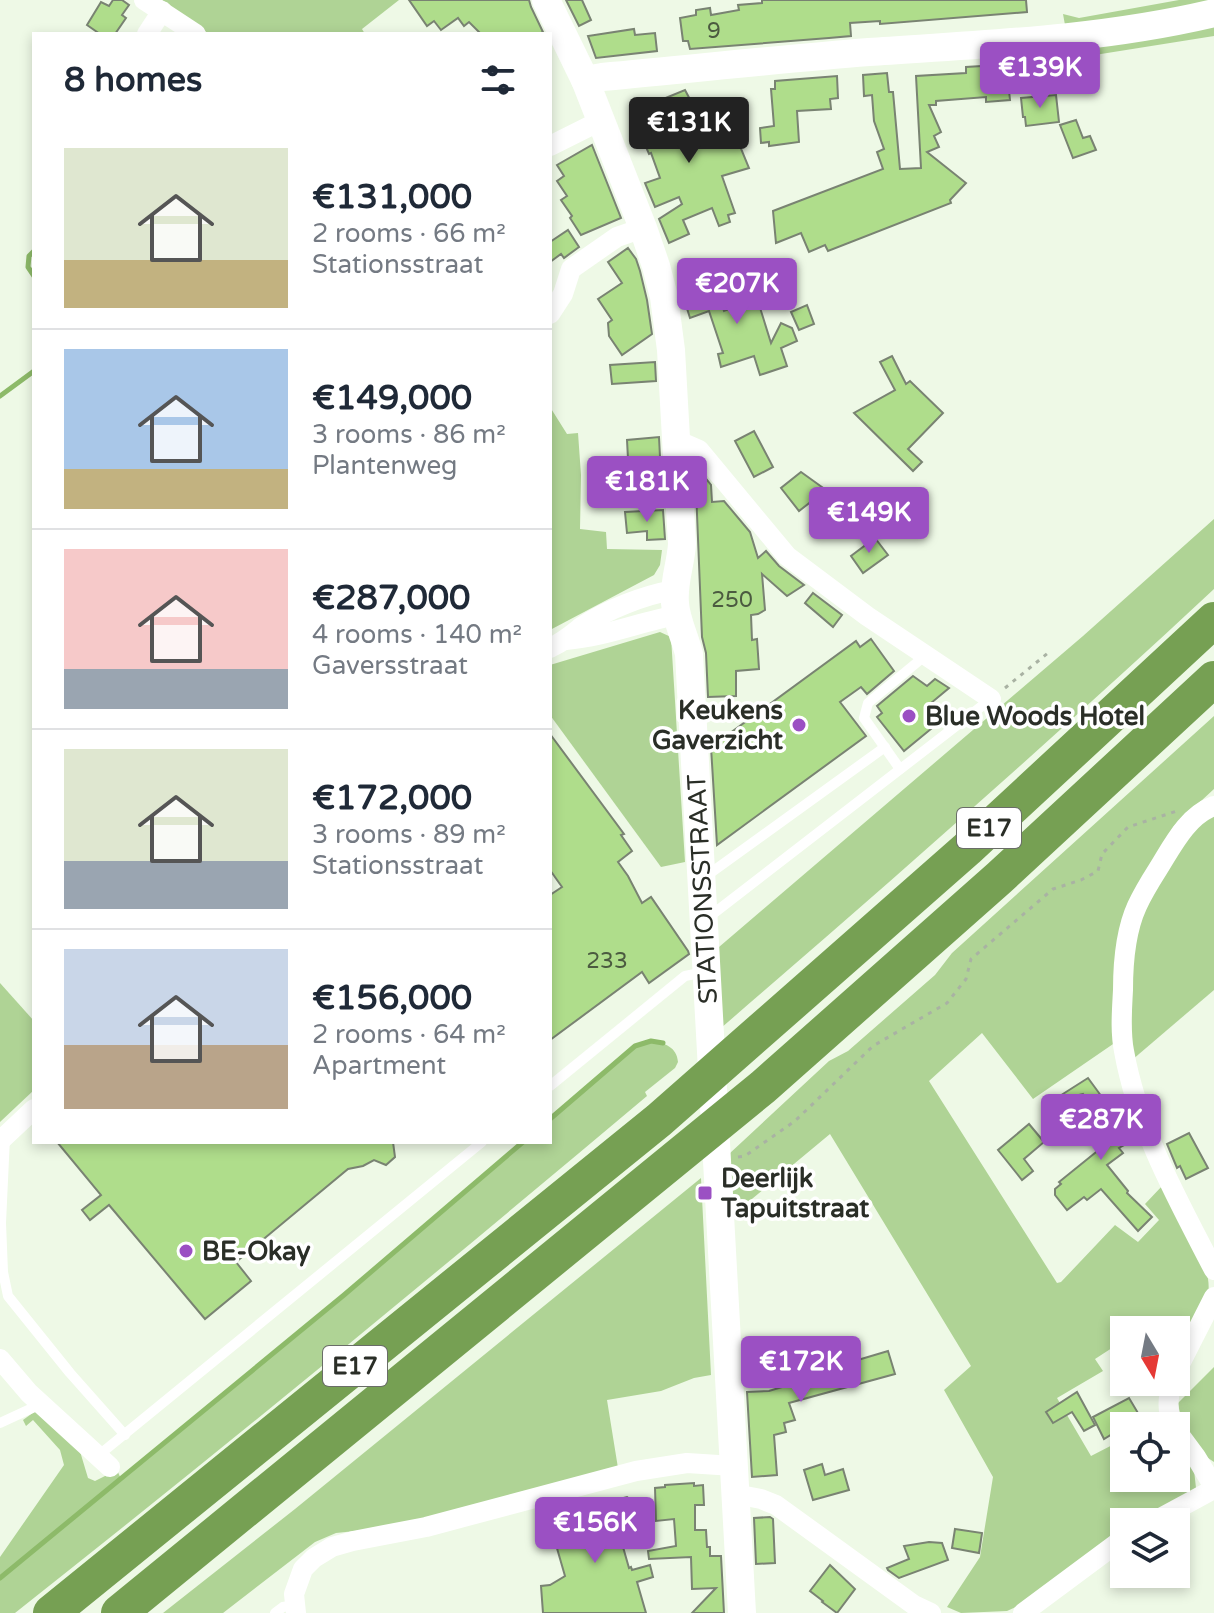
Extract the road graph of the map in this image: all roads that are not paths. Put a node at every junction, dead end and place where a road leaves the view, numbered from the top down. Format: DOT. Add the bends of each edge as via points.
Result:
graph roads {
  1 [pos="546,0"];
  2 [pos="153,5"];
  3 [pos="1214,13"];
  4 [pos="147,32"];
  5 [pos="193,32"];
  6 [pos="585,80"];
  7 [pos="602,120"];
  8 [pos="552,145"];
  9 [pos="643,228"];
  10 [pos="552,311"];
  11 [pos="676,440"];
  12 [pos="676,603"];
  13 [pos="1214,620"];
  14 [pos="558,644"];
  15 [pos="926,655"];
  16 [pos="1214,679"];
  17 [pos="991,699"];
  18 [pos="885,747"];
  19 [pos="900,769"];
  20 [pos="1214,806"];
  21 [pos="701,879"];
  22 [pos="704,921"];
  23 [pos="707,972"];
  24 [pos="552,1084"];
  25 [pos="32,1111"];
  26 [pos="2,1139"];
  27 [pos="480,1144"];
  28 [pos="1214,1270"];
  29 [pos="1214,1297"];
  30 [pos="1190,1344"];
  31 [pos="0,1359"];
  32 [pos="41,1404"];
  33 [pos="0,1423"];
  34 [pos="125,1435"];
  35 [pos="1190,1449"];
  36 [pos="104,1461"];
  37 [pos="734,1480"];
  38 [pos="1214,1488"];
  39 [pos="1178,1508"];
  40 [pos="1110,1548"];
  41 [pos="288,1610"];
  42 [pos="51,1613"];
  43 [pos="119,1613"];
  44 [pos="742,1613"];
  45 [pos="931,1613"];
  46 [pos="1023,1613"];
  1 -- 6 [label="street, STATIONSSTRAAT"];
  2 -- 4 [label="street"];
  2 -- 5 [label="street"];
  3 -- 6 [label="street" via="1047,40"];
  6 -- 7 [label="street, STATIONSSTRAAT"];
  7 -- 8 [label="street"];
  7 -- 9 [label="street, STATIONSSTRAAT"];
  9 -- 10 [label="street" via="617,237 571,269"];
  9 -- 11 [label="street, STATIONSSTRAAT" via="668,325"];
  11 -- 12 [label="street, STATIONSSTRAAT" via="682,544"];
  11 -- 15 [label="street" via="699,450 787,556"];
  12 -- 14 [label="street" via="652,594 583,626"];
  12 -- 21 [label="street, STATIONSSTRAAT" via="689,654"];
  13 -- 42 [label="highway, E17" via="967,849 659,1120"];
  15 -- 17 [label="street"];
  15 -- 18 [label="lane" via="868,703 864,718"];
  16 -- 43 [label="highway, E17" via="763,1087"];
  17 -- 19 [label="lane"];
  18 -- 19 [label="lane"];
  18 -- 21 [label="lane"];
  19 -- 22 [label="lane"];
  20 -- 28 [label="street" via="1187,824 1136,907 1127,943 1122,1021 1135,1102"];
  21 -- 22 [label="street, STATIONSSTRAAT"];
  22 -- 23 [label="street, STATIONSSTRAAT"];
  23 -- 24 [label="lane" via="685,976"];
  23 -- 37 [label="street, STATIONSSTRAAT"];
  25 -- 26 [label="street"];
  26 -- 34 [label="lane" via="1,1223 8,1296"];
  27 -- 34 [label="lane"];
  29 -- 30 [label="street"];
  31 -- 32 [label="street"];
  32 -- 33 [label="lane"];
  32 -- 36 [label="street"];
  34 -- 36 [label="lane"];
  35 -- 38 [label="street"];
  37 -- 41 [label="street" via="687,1463 636,1471 332,1547 303,1569"];
  37 -- 44 [label="street, STATIONSSTRAAT"];
  37 -- 45 [label="street"];
  38 -- 39 [label="street"];
  40 -- 46 [label="street"];
}
